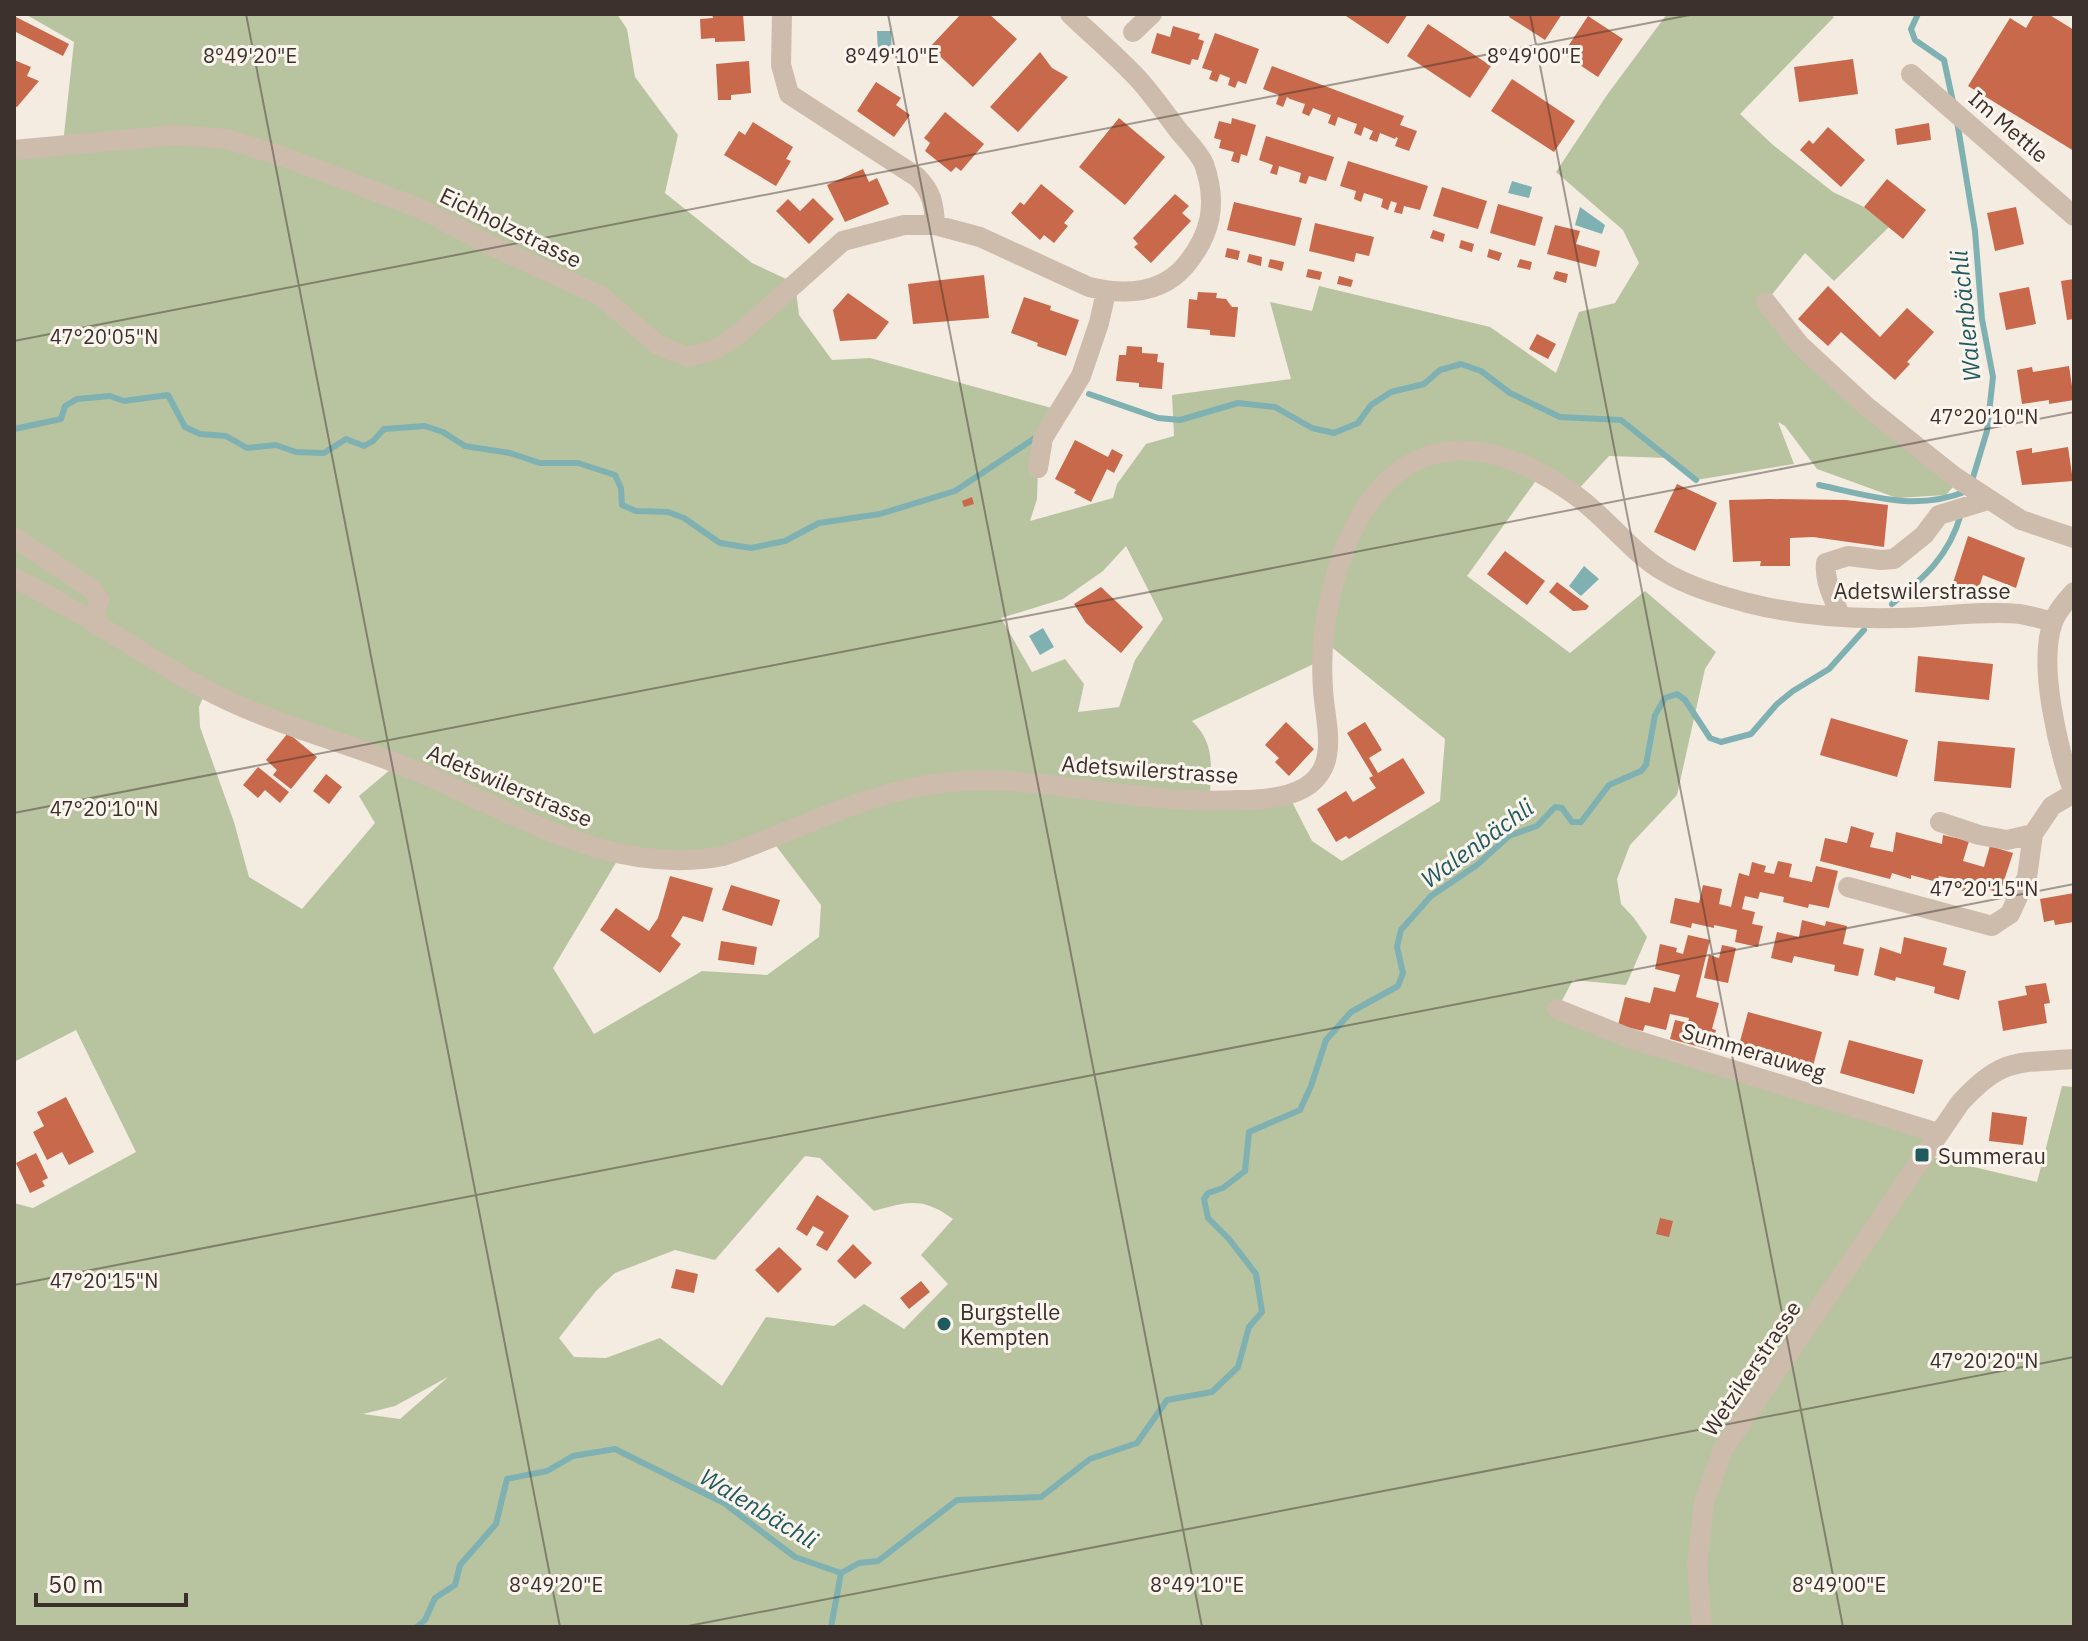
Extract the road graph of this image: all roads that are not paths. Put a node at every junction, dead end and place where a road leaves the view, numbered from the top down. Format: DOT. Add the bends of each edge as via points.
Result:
graph roads {
  1 [pos="782,14"];
  2 [pos="1070,14"];
  3 [pos="1152,14"];
  4 [pos="1133,32"];
  5 [pos="1911,74"];
  6 [pos="14,150"];
  7 [pos="2074,216"];
  8 [pos="935,225"];
  9 [pos="1106,292"];
  10 [pos="1766,302"];
  11 [pos="1038,468"];
  12 [pos="1974,496"];
  13 [pos="14,537"];
  14 [pos="2074,538"];
  15 [pos="14,578"];
  16 [pos="2074,592"];
  17 [pos="1840,616"];
  18 [pos="94,621"];
  19 [pos="2053,622"];
  20 [pos="2074,794"];
  21 [pos="1940,822"];
  22 [pos="2033,834"];
  23 [pos="1848,887"];
  24 [pos="1557,1009"];
  25 [pos="2074,1059"];
  26 [pos="1938,1133"];
  27 [pos="1702,1627"];
  1 -- 8 [label="street" via="781,65 789,94 917,177 934,202"];
  2 -- 9 [label="street" via="1142,83 1203,162 1210,194 1210,225 1181,270 1160,285 1137,292"];
  3 -- 4 [label="street"];
  5 -- 7 [label="street, Im Mettle"];
  6 -- 8 [label="street, Eichholzstrasse" via="175,135 227,139 419,208 601,296 658,345 688,357 714,350 740,333 843,241 904,225"];
  8 -- 9 [label="street, Eichholzstrasse" via="980,237"];
  9 -- 11 [label="street" via="1081,376 1043,438"];
  10 -- 12 [label="street" via="1799,344"];
  12 -- 14 [label="street"];
  12 -- 17 [label="street" via="1939,515 1894,559 1848,556 1826,563 1825,579"];
  13 -- 18 [label="street" via="92,589 99,600"];
  15 -- 18 [label="street, Adetswilerstrasse"];
  16 -- 19 [label="street"];
  17 -- 18 [label="street, Adetswilerstrasse" via="1756,605 1692,586 1649,562 1574,494 1540,474 1499,456 1452,449 1419,459 1391,476 1348,542 1332,587 1323,640 1327,756 1315,780 1302,789 1254,800 1210,802 1003,779 952,781 865,799 723,856 657,861 620,856 568,838 398,764 253,711 206,690"];
  17 -- 19 [label="street, Adetswilerstrasse" via="2019,614"];
  19 -- 20 [label="street" via="2046,654 2059,749"];
  20 -- 22 [label="street" via="2052,806"];
  21 -- 22 [label="street" via="2007,840"];
  22 -- 23 [label="street" via="2027,877 2010,914 1992,926"];
  24 -- 26 [label="street, Summerauweg" via="1642,1042"];
  25 -- 26 [label="street, Wetzikerstrasse" via="1994,1070"];
  26 -- 27 [label="street, Wetzikerstrasse" via="1723,1449 1704,1503 1697,1566"];
}
